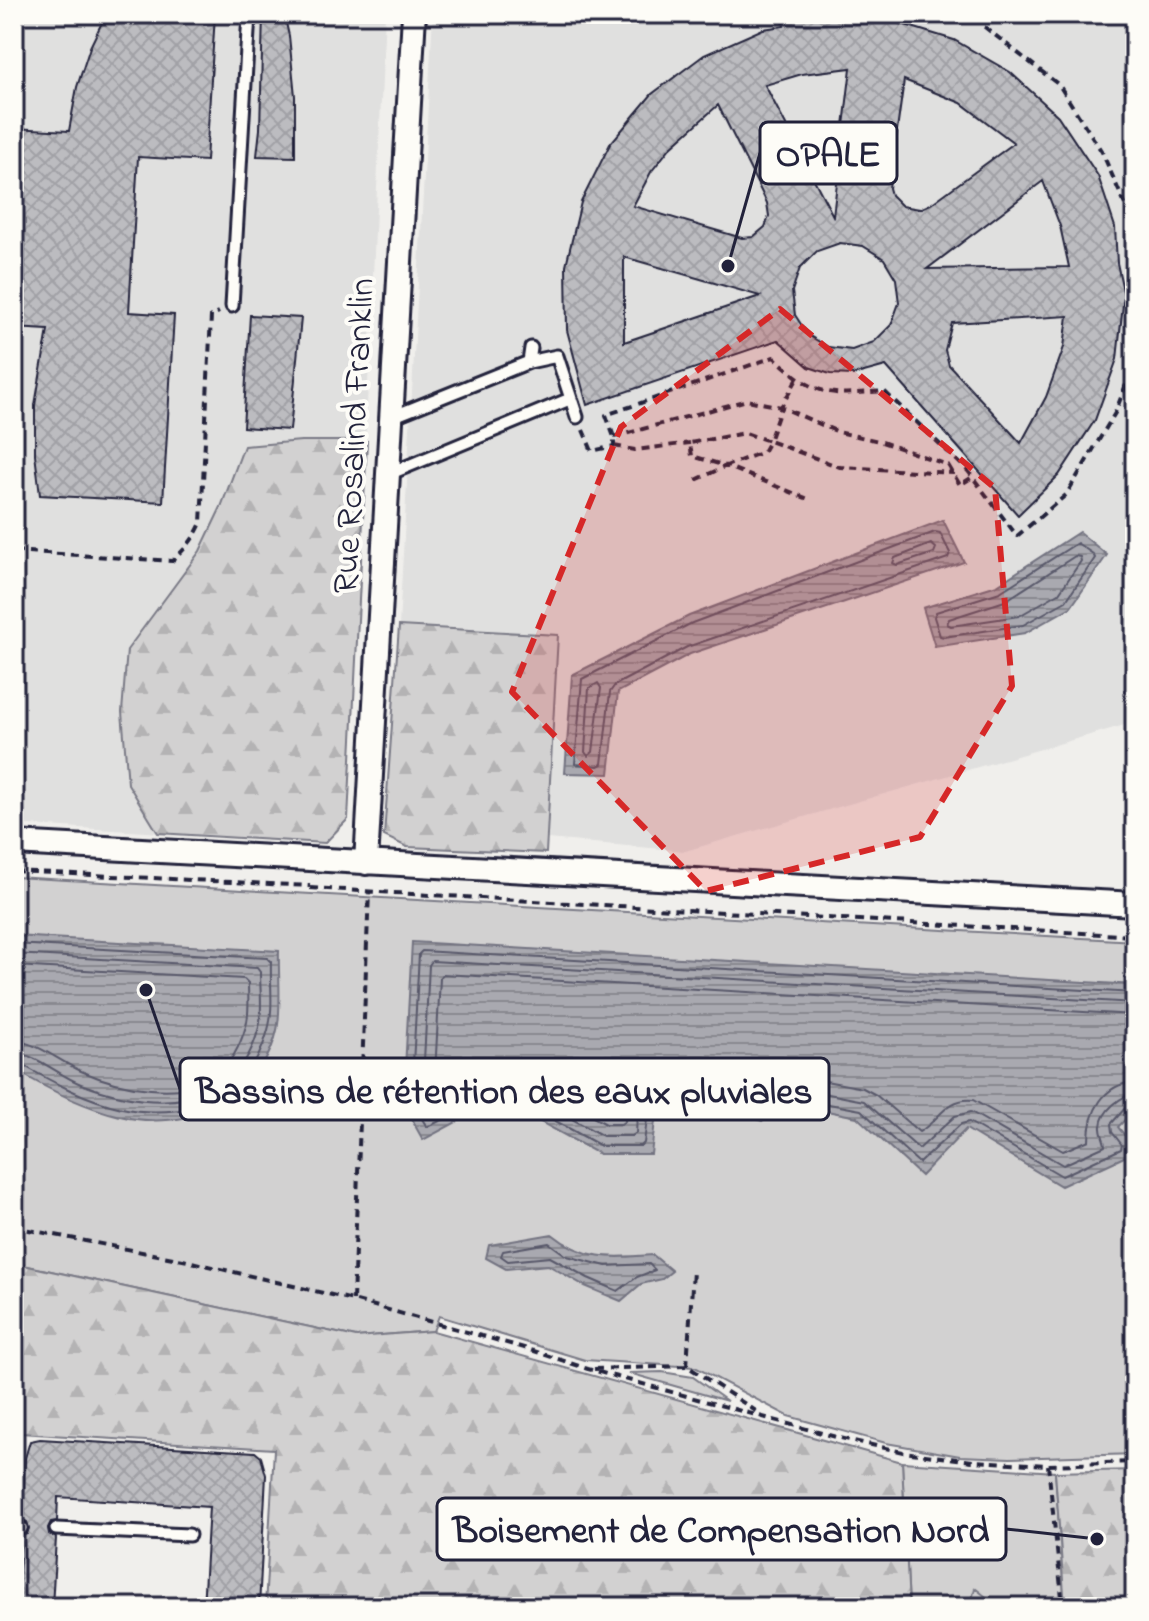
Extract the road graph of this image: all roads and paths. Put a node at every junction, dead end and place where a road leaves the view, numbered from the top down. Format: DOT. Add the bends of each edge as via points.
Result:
graph roads {
  1 [pos="249,14"];
  2 [pos="414,14"];
  3 [pos="984,14"];
  4 [pos="1130,14"];
  5 [pos="1135,18"];
  6 [pos="1135,234"];
  7 [pos="232,306"];
  8 [pos="531,348"];
  9 [pos="1135,361"];
  10 [pos="529,362"];
  11 [pos="798,378"];
  12 [pos="565,401"];
  13 [pos="781,407"];
  14 [pos="577,417"];
  15 [pos="391,418"];
  16 [pos="614,437"];
  17 [pos="769,441"];
  18 [pos="690,443"];
  19 [pos="614,446"];
  20 [pos="726,466"];
  21 [pos="954,473"];
  22 [pos="388,474"];
  23 [pos="972,478"];
  24 [pos="696,480"];
  25 [pos="808,499"];
  26 [pos="14,551"];
  27 [pos="14,843"];
  28 [pos="309,860"];
  29 [pos="366,863"];
  30 [pos="14,871"];
  31 [pos="310,888"];
  32 [pos="369,891"];
  33 [pos="1135,904"];
  34 [pos="1135,936"];
  35 [pos="14,1227"];
  36 [pos="693,1271"];
  37 [pos="353,1300"];
  38 [pos="687,1366"];
  39 [pos="588,1369"];
  40 [pos="765,1417"];
  41 [pos="1135,1462"];
  42 [pos="1048,1465"];
  43 [pos="56,1529"];
  44 [pos="189,1535"];
  45 [pos="1063,1607"];
  1 -- 7 [label="lane"];
  2 -- 15 [label="street, Rue Rosalind Franklin"];
  3 -- 6 [label="path" via="982,25 1059,85 1102,152"];
  4 -- 5 [label="path"];
  7 -- 26 [label="path" via="211,316 201,523 187,547 172,561"];
  8 -- 10 [label="lane"];
  9 -- 23 [label="path" via="1115,413 1066,495 1017,536"];
  10 -- 14 [label="lane" via="557,356"];
  10 -- 15 [label="lane"];
  11 -- 13 [label="path"];
  11 -- 16 [label="path" via="774,357 606,415"];
  11 -- 23 [label="path" via="837,395 884,391"];
  12 -- 22 [label="lane"];
  13 -- 16 [label="path" via="747,400"];
  13 -- 17 [label="path"];
  13 -- 21 [label="path" via="838,432 948,465"];
  14 -- 19 [label="path" via="592,451"];
  15 -- 22 [label="street, Rue Rosalind Franklin"];
  16 -- 19 [label="path"];
  17 -- 18 [label="path" via="745,433"];
  17 -- 20 [label="path" via="763,452"];
  17 -- 21 [label="path" via="840,467"];
  18 -- 19 [label="path" via="635,450"];
  18 -- 20 [label="path" via="692,456"];
  20 -- 24 [label="path"];
  20 -- 25 [label="path"];
  21 -- 23 [label="path" via="960,485"];
  22 -- 29 [label="street, Rue Rosalind Franklin"];
  27 -- 28 [label="street"];
  28 -- 29 [label="street"];
  28 -- 31 [label="path"];
  29 -- 33 [label="street"];
  30 -- 31 [label="path"];
  31 -- 32 [label="path"];
  32 -- 34 [label="path"];
  32 -- 37 [label="path"];
  35 -- 37 [label="path"];
  36 -- 38 [label="path"];
  37 -- 39 [label="path"];
  38 -- 39 [label="path"];
  38 -- 40 [label="path"];
  39 -- 40 [label="path"];
  40 -- 42 [label="path" via="903,1452"];
  41 -- 42 [label="path"];
  42 -- 45 [label="path"];
  43 -- 44 [label="lane"];
}
